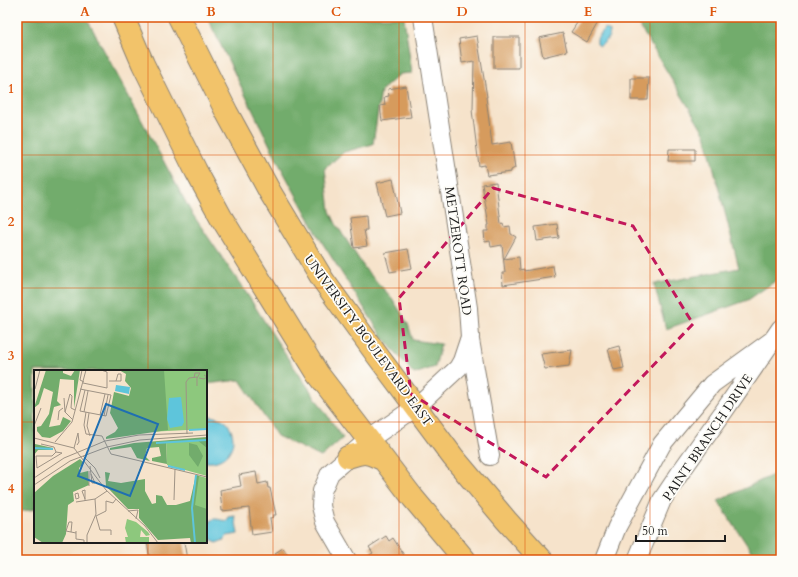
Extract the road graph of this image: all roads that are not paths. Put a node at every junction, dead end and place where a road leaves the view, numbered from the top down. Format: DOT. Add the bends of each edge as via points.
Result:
graph roads {
  1 [pos="123,17"];
  2 [pos="179,17"];
  3 [pos="423,17"];
  4 [pos="777,333"];
  5 [pos="470,337"];
  6 [pos="416,407"];
  7 [pos="368,440"];
  8 [pos="490,456"];
  9 [pos="348,457"];
  10 [pos="382,459"];
  11 [pos="347,560"];
  12 [pos="465,560"];
  13 [pos="542,560"];
  14 [pos="604,560"];
  15 [pos="636,560"];
  1 -- 7 [label="main road" via="179,138 221,217 318,374"];
  2 -- 6 [label="main road, UNIVERSITY BOULEVARD EAST" via="226,113 322,280"];
  3 -- 5 [label="street, METZEROTT ROAD" via="468,308"];
  4 -- 14 [label="street, PAINT BRANCH DRIVE" via="712,384 662,444 617,527"];
  4 -- 15 [label="street, PAINT BRANCH DRIVE" via="662,500"];
  5 -- 6 [label="street, METZEROTT ROAD" via="458,368"];
  5 -- 8 [label="street"];
  6 -- 7 [label="street, METZEROTT ROAD"];
  6 -- 13 [label="main road, UNIVERSITY BOULEVARD EAST" via="458,462"];
  7 -- 9 [label="street, METZEROTT ROAD"];
  7 -- 10 [label="main road"];
  9 -- 10 [label="main road" via="370,453"];
  9 -- 11 [label="street, METZEROTT ROAD" via="330,473 322,492 321,506 325,522"];
  10 -- 12 [label="main road"];
}
